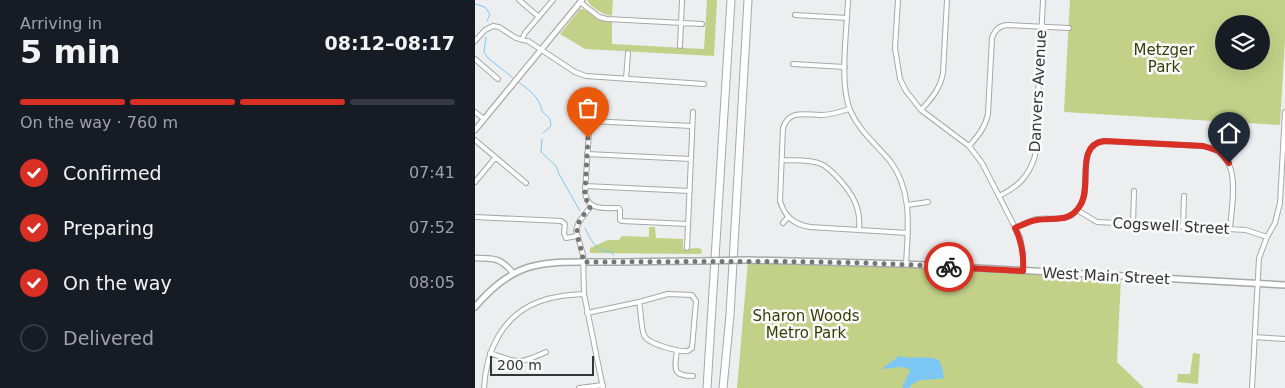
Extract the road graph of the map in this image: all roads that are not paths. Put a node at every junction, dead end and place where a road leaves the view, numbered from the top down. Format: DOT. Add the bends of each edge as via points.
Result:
graph roads {
  1 [pos="519,0"];
  2 [pos="553,0"];
  3 [pos="682,0"];
  4 [pos="731,0"];
  5 [pos="747,0"];
  6 [pos="848,0"];
  7 [pos="897,0"];
  8 [pos="947,0"];
  9 [pos="1043,0"];
  10 [pos="581,1"];
  11 [pos="795,15"];
  12 [pos="539,17"];
  13 [pos="847,18"];
  14 [pos="681,23"];
  15 [pos="703,24"];
  16 [pos="1042,27"];
  17 [pos="1069,28"];
  18 [pos="521,40"];
  19 [pos="475,41"];
  20 [pos="680,46"];
  21 [pos="541,50"];
  22 [pos="628,53"];
  23 [pos="475,59"];
  24 [pos="793,64"];
  25 [pos="845,67"];
  26 [pos="498,78"];
  27 [pos="626,79"];
  28 [pos="704,84"];
  29 [pos="849,109"];
  30 [pos="921,110"];
  31 [pos="475,112"];
  32 [pos="693,112"];
  33 [pos="1285,112"];
  34 [pos="590,116"];
  35 [pos="484,118"];
  36 [pos="589,121"];
  37 [pos="692,126"];
  38 [pos="475,130"];
  39 [pos="475,140"];
  40 [pos="969,146"];
  41 [pos="1284,150"];
  42 [pos="587,154"];
  43 [pos="495,158"];
  44 [pos="691,159"];
  45 [pos="782,160"];
  46 [pos="475,182"];
  47 [pos="526,183"];
  48 [pos="585,186"];
  49 [pos="689,191"];
  50 [pos="1134,191"];
  51 [pos="999,196"];
  52 [pos="1184,196"];
  53 [pos="927,202"];
  54 [pos="907,205"];
  55 [pos="591,206"];
  56 [pos="1077,210"];
  57 [pos="475,217"];
  58 [pos="788,217"];
  59 [pos="783,223"];
  60 [pos="688,224"];
  61 [pos="1133,224"];
  62 [pos="1183,226"];
  63 [pos="1015,228"];
  64 [pos="1230,229"];
  65 [pos="859,230"];
  66 [pos="908,233"];
  67 [pos="577,236"];
  68 [pos="1267,237"];
  69 [pos="687,248"];
  70 [pos="475,258"];
  71 [pos="583,262"];
  72 [pos="906,264"];
  73 [pos="1023,271"];
  74 [pos="513,274"];
  75 [pos="1257,284"];
  76 [pos="1285,285"];
  77 [pos="584,294"];
  78 [pos="639,302"];
  79 [pos="475,307"];
  80 [pos="587,313"];
  81 [pos="1255,337"];
  82 [pos="1285,339"];
  83 [pos="677,350"];
  84 [pos="546,352"];
  85 [pos="490,353"];
  86 [pos="693,376"];
  87 [pos="603,387"];
  88 [pos="484,388"];
  89 [pos="579,388"];
  90 [pos="707,388"];
  91 [pos="723,388"];
  92 [pos="1252,388"];
  1 -- 12 [label="street"];
  2 -- 12 [label="street"];
  3 -- 14 [label="street"];
  4 -- 90 [label="highway"];
  5 -- 91 [label="highway"];
  6 -- 13 [label="street"];
  7 -- 30 [label="street" via="895,48 900,79"];
  8 -- 30 [label="street" via="942,79 937,93"];
  9 -- 16 [label="street, Danvers Avenue"];
  10 -- 14 [label="street" via="599,17 607,19"];
  10 -- 21 [label="street"];
  11 -- 13 [label="street"];
  12 -- 18 [label="street"];
  13 -- 25 [label="street"];
  14 -- 15 [label="street"];
  14 -- 20 [label="street"];
  16 -- 17 [label="street"];
  16 -- 40 [label="street" via="1004,25 995,31 986,124"];
  16 -- 51 [label="street, Danvers Avenue" via="1035,156 1023,180"];
  18 -- 19 [label="street" via="493,26"];
  18 -- 21 [label="street"];
  21 -- 27 [label="street" via="580,74"];
  21 -- 35 [label="street"];
  22 -- 27 [label="street"];
  23 -- 26 [label="street"];
  24 -- 25 [label="street"];
  25 -- 29 [label="street"];
  27 -- 28 [label="street"];
  29 -- 45 [label="street" via="837,114 789,116 783,128"];
  29 -- 54 [label="street" via="858,126 895,169"];
  30 -- 40 [label="street"];
  31 -- 35 [label="street"];
  32 -- 37 [label="street"];
  33 -- 41 [label="street"];
  34 -- 36 [label="street"];
  35 -- 38 [label="street"];
  36 -- 37 [label="street"];
  36 -- 42 [label="street"];
  37 -- 44 [label="street"];
  39 -- 43 [label="street"];
  40 -- 51 [label="street"];
  41 -- 68 [label="street" via="1280,203"];
  42 -- 44 [label="street"];
  42 -- 48 [label="street"];
  43 -- 46 [label="street"];
  43 -- 47 [label="street"];
  44 -- 49 [label="street"];
  45 -- 58 [label="street" via="780,201"];
  45 -- 65 [label="street" via="819,163 829,169 854,197"];
  48 -- 49 [label="street"];
  48 -- 55 [label="street" via="585,198"];
  49 -- 60 [label="street"];
  50 -- 61 [label="street"];
  51 -- 63 [label="street"];
  52 -- 62 [label="street"];
  53 -- 54 [label="street"];
  54 -- 66 [label="street"];
  55 -- 60 [label="street" via="619,208 622,222"];
  55 -- 67 [label="street" via="579,222"];
  56 -- 61 [label="street, Cogswell Street" via="1097,222"];
  56 -- 63 [label="street" via="1057,220 1035,220"];
  56 -- 64 [label="street" via="1085,195 1087,153 1097,142 1203,146 1219,151 1231,168"];
  57 -- 67 [label="street" via="561,220 565,224 566,238"];
  58 -- 59 [label="street"];
  58 -- 65 [label="street" via="801,226"];
  60 -- 69 [label="street"];
  61 -- 62 [label="street, Cogswell Street"];
  62 -- 64 [label="street, Cogswell Street"];
  63 -- 73 [label="street" via="1023,254"];
  64 -- 68 [label="street, Cogswell Street"];
  65 -- 66 [label="street"];
  66 -- 72 [label="street"];
  67 -- 71 [label="street"];
  68 -- 75 [label="street" via="1259,258"];
  70 -- 74 [label="street" via="499,260"];
  71 -- 72 [label="main road, West Main Street, bridge" via="748,260"];
  71 -- 74 [label="main road, West Main Street" via="538,264"];
  71 -- 77 [label="street"];
  72 -- 73 [label="main road, West Main Street"];
  73 -- 75 [label="main road, West Main Street"];
  74 -- 79 [label="main road, West Main Street"];
  75 -- 76 [label="main road, West Main Street"];
  75 -- 81 [label="street"];
  77 -- 80 [label="street"];
  77 -- 85 [label="street" via="548,299 527,307 503,328"];
  78 -- 80 [label="street"];
  78 -- 83 [label="street" via="647,340"];
  78 -- 83 [label="street" via="668,294 692,295 696,301 691,348 688,351"];
  80 -- 87 [label="street"];
  81 -- 82 [label="street"];
  81 -- 92 [label="street"];
  83 -- 86 [label="street" via="675,369 678,374"];
  84 -- 85 [label="street" via="520,362"];
  85 -- 88 [label="street"];
  87 -- 89 [label="street"];
}
